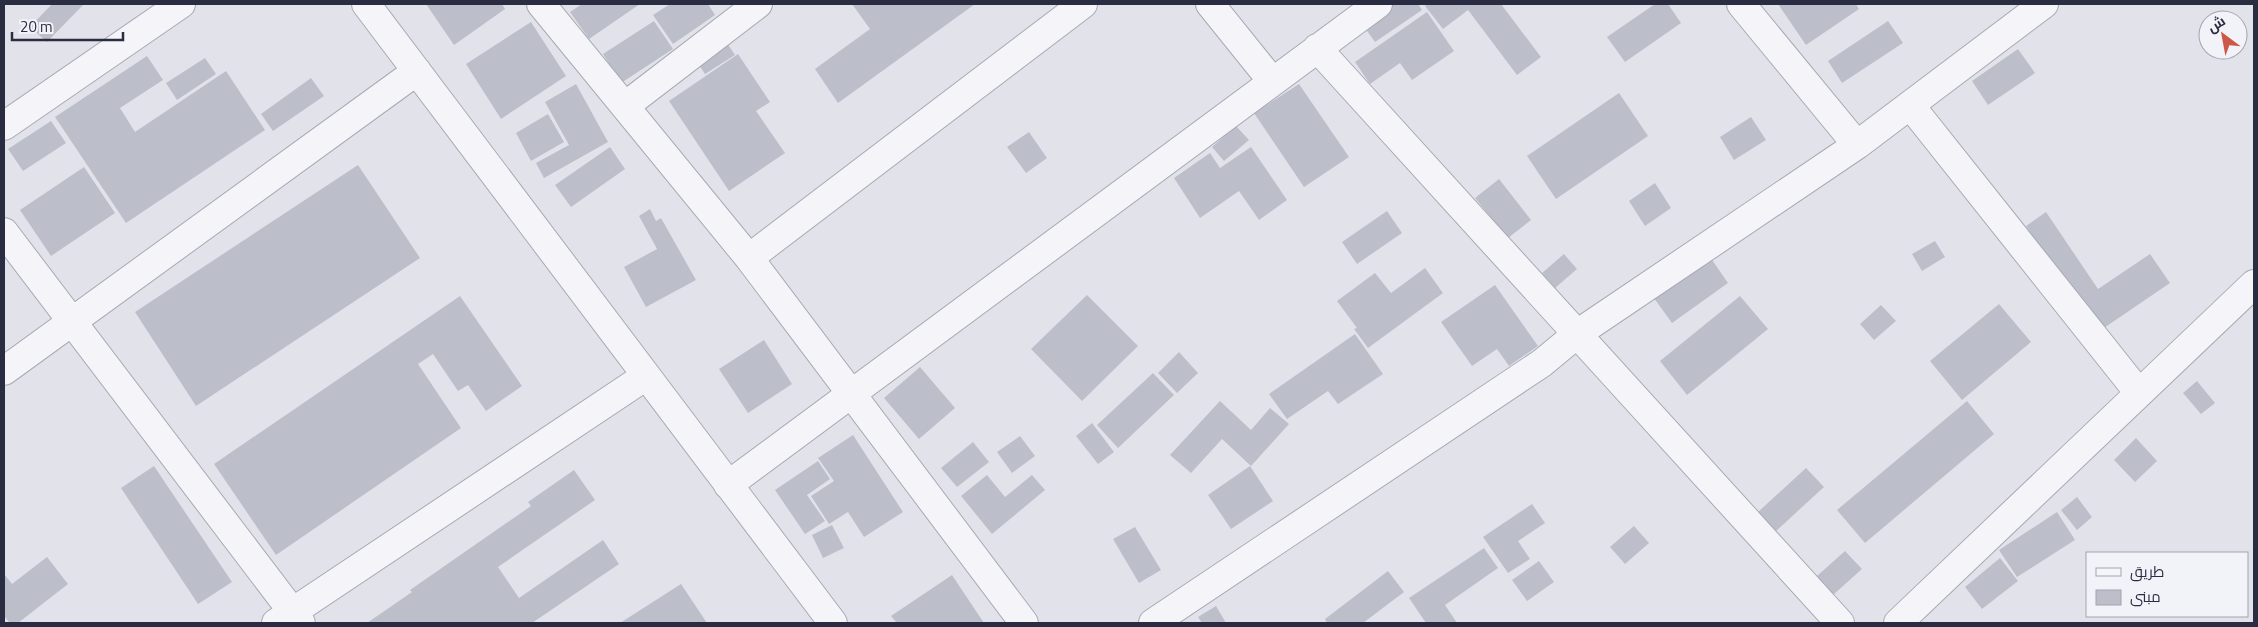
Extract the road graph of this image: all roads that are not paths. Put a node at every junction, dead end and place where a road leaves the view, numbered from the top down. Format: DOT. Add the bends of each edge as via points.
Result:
graph roads {
  1 [pos="181,4"];
  2 [pos="366,4"];
  3 [pos="541,4"];
  4 [pos="758,4"];
  5 [pos="1083,4"];
  6 [pos="1210,4"];
  7 [pos="1378,4"];
  8 [pos="1741,4"];
  9 [pos="2044,4"];
  10 [pos="1317,48"];
  11 [pos="417,71"];
  12 [pos="1272,81"];
  13 [pos="1910,105"];
  14 [pos="625,106"];
  15 [pos="4,126"];
  16 [pos="1857,145"];
  17 [pos="4,232"];
  18 [pos="748,258"];
  19 [pos="2254,284"];
  20 [pos="72,322"];
  21 [pos="1577,334"];
  22 [pos="4,371"];
  23 [pos="646,376"];
  24 [pos="2139,393"];
  25 [pos="851,394"];
  26 [pos="728,485"];
  27 [pos="290,620"];
  28 [pos="833,623"];
  29 [pos="1024,623"];
  30 [pos="1153,623"];
  31 [pos="1840,623"];
  32 [pos="1898,623"];
  1 -- 15 [label="street"];
  2 -- 11 [label="street"];
  3 -- 14 [label="street"];
  4 -- 14 [label="street"];
  5 -- 18 [label="street"];
  6 -- 12 [label="street"];
  7 -- 10 [label="street"];
  8 -- 16 [label="street"];
  9 -- 13 [label="street"];
  10 -- 12 [label="street"];
  10 -- 21 [label="street"];
  11 -- 20 [label="street"];
  11 -- 23 [label="street"];
  12 -- 25 [label="street"];
  13 -- 16 [label="street"];
  13 -- 24 [label="street"];
  14 -- 18 [label="street"];
  16 -- 21 [label="street"];
  17 -- 20 [label="street"];
  18 -- 25 [label="street"];
  19 -- 24 [label="street"];
  20 -- 22 [label="street"];
  20 -- 27 [label="street"];
  21 -- 30 [label="street" via="1534,368"];
  21 -- 31 [label="street"];
  23 -- 26 [label="street"];
  23 -- 27 [label="street"];
  24 -- 32 [label="street"];
  25 -- 26 [label="street"];
  25 -- 29 [label="street"];
  26 -- 28 [label="street"];
}
